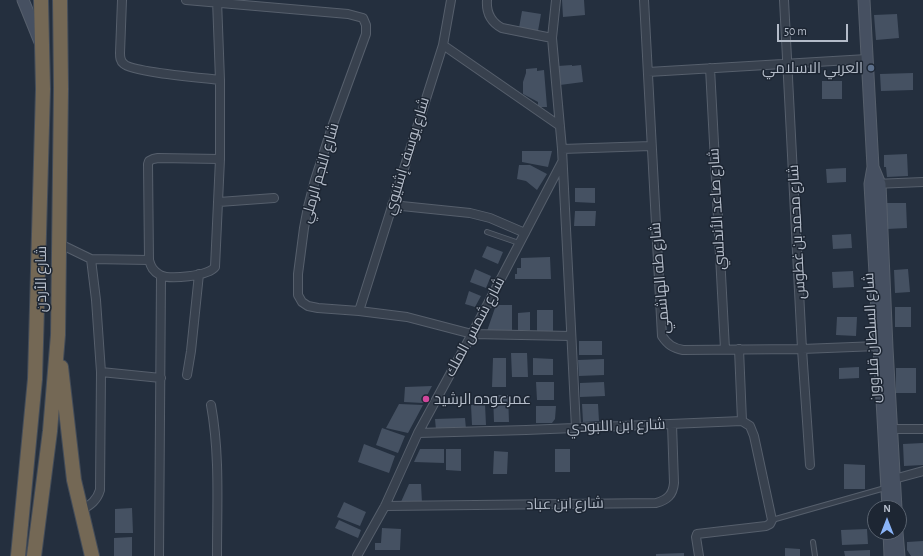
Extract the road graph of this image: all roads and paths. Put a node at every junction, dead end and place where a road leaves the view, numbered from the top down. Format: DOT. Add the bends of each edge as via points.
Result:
graph roads {
  1 [pos="23,0"];
  2 [pos="41,0"];
  3 [pos="60,0"];
  4 [pos="122,0"];
  5 [pos="186,0"];
  6 [pos="451,0"];
  7 [pos="487,0"];
  8 [pos="556,0"];
  9 [pos="644,0"];
  10 [pos="784,0"];
  11 [pos="864,0"];
  12 [pos="217,1"];
  13 [pos="552,38"];
  14 [pos="443,45"];
  15 [pos="42,47"];
  16 [pos="867,59"];
  17 [pos="788,63"];
  18 [pos="710,68"];
  19 [pos="648,72"];
  20 [pos="220,80"];
  21 [pos="560,126"];
  22 [pos="651,146"];
  23 [pos="562,149"];
  24 [pos="220,158"];
  25 [pos="562,162"];
  26 [pos="923,182"];
  27 [pos="875,184"];
  28 [pos="274,198"];
  29 [pos="219,202"];
  30 [pos="392,205"];
  31 [pos="487,232"];
  32 [pos="524,233"];
  33 [pos="58,243"];
  34 [pos="520,243"];
  35 [pos="91,259"];
  36 [pos="149,260"];
  37 [pos="199,274"];
  38 [pos="161,276"];
  39 [pos="359,311"];
  40 [pos="472,334"];
  41 [pos="58,335"];
  42 [pos="571,336"];
  43 [pos="878,346"];
  44 [pos="725,349"];
  45 [pos="739,349"];
  46 [pos="802,349"];
  47 [pos="101,372"];
  48 [pos="187,375"];
  49 [pos="161,378"];
  50 [pos="211,405"];
  51 [pos="742,421"];
  52 [pos="672,424"];
  53 [pos="576,428"];
  54 [pos="891,429"];
  55 [pos="923,429"];
  56 [pos="418,432"];
  57 [pos="810,464"];
  58 [pos="923,471"];
  59 [pos="890,483"];
  60 [pos="889,500"];
  61 [pos="894,500"];
  62 [pos="385,506"];
  63 [pos="81,510"];
  64 [pos="772,520"];
  65 [pos="889,540"];
  66 [pos="898,540"];
  67 [pos="813,542"];
  68 [pos="17,553"];
  69 [pos="34,556"];
  70 [pos="92,556"];
  71 [pos="159,556"];
  72 [pos="217,556"];
  73 [pos="357,556"];
  74 [pos="699,556"];
  75 [pos="815,556"];
  76 [pos="890,556"];
  77 [pos="899,556"];
  1 -- 15 [label="street"];
  2 -- 15 [label="highway, شارع الأردن"];
  3 -- 33 [label="highway, شارع الأردن"];
  4 -- 20 [label="street" via="120,59 123,64 130,68"];
  5 -- 12 [label="street, شارع النجم الرملي"];
  6 -- 14 [label="street, شارع يوسف إشتيوي"];
  7 -- 13 [label="street" via="488,13 495,24 502,28"];
  8 -- 13 [label="street"];
  9 -- 19 [label="street, شارع طه الهاشمي"];
  10 -- 17 [label="street, شارع محمد بن غطوس"];
  11 -- 16 [label="street, شارع السلطان قلاوون"];
  12 -- 20 [label="street"];
  12 -- 39 [label="street, شارع النجم الرملي" via="348,14 362,18 366,26 366,34 315,180 304,228 298,274 298,295 308,306"];
  13 -- 21 [label="street"];
  14 -- 21 [label="street"];
  14 -- 30 [label="street, شارع يوسف إشتيوي"];
  15 -- 68 [label="highway, شارع الأردن" via="35,379"];
  16 -- 17 [label="street"];
  16 -- 27 [label="street, شارع السلطان قلاوون"];
  17 -- 18 [label="street"];
  17 -- 46 [label="street, شارع محمد بن غطوس"];
  18 -- 19 [label="street"];
  18 -- 44 [label="street, شارع صاعد الأندلسي"];
  19 -- 22 [label="street, شارع طه الهاشمي"];
  20 -- 24 [label="street"];
  21 -- 23 [label="street"];
  22 -- 23 [label="street"];
  22 -- 44 [label="street, شارع طه الهاشمي" via="662,336 668,345 676,349"];
  23 -- 25 [label="street"];
  24 -- 29 [label="street"];
  24 -- 36 [label="street" via="153,158 150,161"];
  25 -- 32 [label="street, شارع شمس الملك"];
  25 -- 42 [label="street"];
  26 -- 27 [label="street"];
  27 -- 43 [label="street, شارع السلطان قلاوون"];
  27 -- 54 [label="street, شارع السلطان قلاوون"];
  28 -- 29 [label="street"];
  29 -- 37 [label="street" via="215,267 210,272"];
  30 -- 32 [label="street" via="470,213 490,218"];
  30 -- 39 [label="street, شارع يوسف إشتيوي"];
  31 -- 34 [label="lane"];
  32 -- 34 [label="street, شارع شمس الملك"];
  33 -- 35 [label="street"];
  33 -- 41 [label="highway, شارع الأردن"];
  34 -- 40 [label="street, شارع شمس الملك"];
  35 -- 36 [label="street"];
  35 -- 47 [label="street"];
  36 -- 38 [label="street" via="153,270"];
  37 -- 38 [label="street" via="183,277"];
  37 -- 48 [label="street"];
  38 -- 49 [label="street"];
  39 -- 40 [label="street, شارع النجم الرملي" via="407,317"];
  40 -- 42 [label="street, شارع النجم الرملي"];
  40 -- 56 [label="street, شارع شمس الملك"];
  41 -- 63 [label="highway" via="74,480"];
  41 -- 69 [label="highway, شارع الأردن" via="50,431"];
  42 -- 53 [label="street"];
  43 -- 46 [label="street, شارع طه الهاشمي"];
  43 -- 59 [label="street, شارع السلطان قلاوون"];
  44 -- 45 [label="street, شارع طه الهاشمي"];
  45 -- 46 [label="street, شارع طه الهاشمي"];
  45 -- 51 [label="street"];
  46 -- 57 [label="street, شارع محمد بن غطوس"];
  47 -- 49 [label="street"];
  47 -- 63 [label="street" via="100,490 97,498"];
  49 -- 71 [label="street"];
  50 -- 72 [label="street" via="217,476"];
  51 -- 52 [label="street, شارع ابن اللبودي"];
  51 -- 64 [label="street" via="750,426 754,436"];
  52 -- 53 [label="street, شارع ابن اللبودي"];
  52 -- 62 [label="street, شارع ابن عباد" via="674,483 673,490 664,501"];
  53 -- 56 [label="street, شارع ابن اللبودي"];
  54 -- 55 [label="street"];
  54 -- 59 [label="street, شارع السلطان قلاوون"];
  56 -- 62 [label="street, شارع شمس الملك"];
  58 -- 59 [label="street"];
  59 -- 60 [label="street, شارع السلطان قلاوون"];
  59 -- 61 [label="street, شارع السلطان قلاوون"];
  59 -- 64 [label="lane"];
  62 -- 73 [label="street, شارع شمس الملك"];
  63 -- 70 [label="highway"];
  64 -- 74 [label="street" via="766,526 697,534"];
  65 -- 76 [label="street"];
  66 -- 77 [label="street"];
  67 -- 75 [label="lane"];
}
